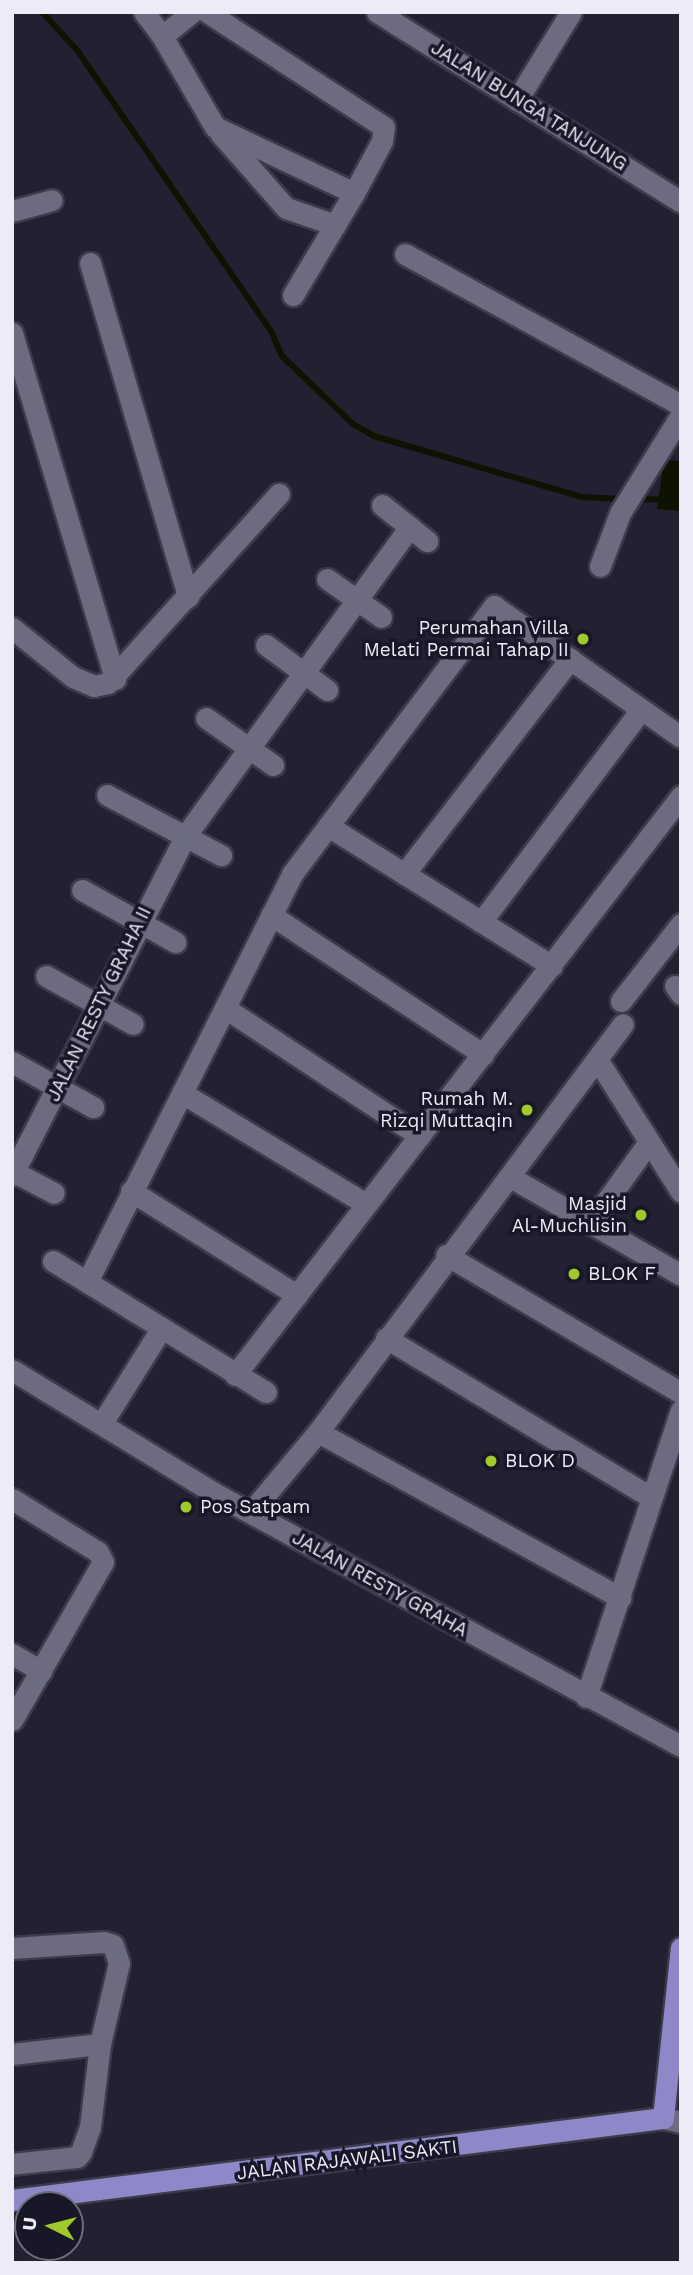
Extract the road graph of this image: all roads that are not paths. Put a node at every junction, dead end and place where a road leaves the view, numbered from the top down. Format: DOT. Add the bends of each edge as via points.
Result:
graph roads {
  1 [pos="144,12"];
  2 [pos="192,12"];
  3 [pos="207,12"];
  4 [pos="377,12"];
  5 [pos="568,13"];
  6 [pos="162,36"];
  7 [pos="517,100"];
  8 [pos="215,127"];
  9 [pos="354,192"];
  10 [pos="52,200"];
  11 [pos="681,202"];
  12 [pos="12,211"];
  13 [pos="335,225"];
  14 [pos="405,254"];
  15 [pos="90,263"];
  16 [pos="293,295"];
  17 [pos="12,333"];
  18 [pos="681,405"];
  19 [pos="681,415"];
  20 [pos="279,494"];
  21 [pos="382,505"];
  22 [pos="410,527"];
  23 [pos="427,541"];
  24 [pos="600,566"];
  25 [pos="327,579"];
  26 [pos="188,597"];
  27 [pos="357,600"];
  28 [pos="381,617"];
  29 [pos="12,628"];
  30 [pos="266,645"];
  31 [pos="570,659"];
  32 [pos="305,674"];
  33 [pos="115,679"];
  34 [pos="327,690"];
  35 [pos="641,710"];
  36 [pos="206,718"];
  37 [pos="681,737"];
  38 [pos="251,750"];
  39 [pos="273,765"];
  40 [pos="107,795"];
  41 [pos="681,796"];
  42 [pos="328,826"];
  43 [pos="186,835"];
  44 [pos="221,855"];
  45 [pos="404,874"];
  46 [pos="82,890"];
  47 [pos="271,915"];
  48 [pos="138,922"];
  49 [pos="481,922"];
  50 [pos="681,924"];
  51 [pos="175,942"];
  52 [pos="552,966"];
  53 [pos="46,976"];
  54 [pos="621,1001"];
  55 [pos="100,1005"];
  56 [pos="225,1008"];
  57 [pos="133,1024"];
  58 [pos="623,1024"];
  59 [pos="483,1054"];
  60 [pos="597,1059"];
  61 [pos="12,1062"];
  62 [pos="59,1087"];
  63 [pos="182,1093"];
  64 [pos="93,1107"];
  65 [pos="420,1136"];
  66 [pos="649,1142"];
  67 [pos="13,1172"];
  68 [pos="510,1177"];
  69 [pos="131,1191"];
  70 [pos="681,1192"];
  71 [pos="54,1193"];
  72 [pos="364,1203"];
  73 [pos="590,1224"];
  74 [pos="446,1255"];
  75 [pos="53,1261"];
  76 [pos="681,1275"];
  77 [pos="87,1282"];
  78 [pos="297,1295"];
  79 [pos="161,1329"];
  80 [pos="386,1338"];
  81 [pos="12,1370"];
  82 [pos="235,1375"];
  83 [pos="266,1392"];
  84 [pos="681,1393"];
  85 [pos="681,1410"];
  86 [pos="102,1423"];
  87 [pos="318,1432"];
  88 [pos="676,1449"];
  89 [pos="652,1498"];
  90 [pos="12,1499"];
  91 [pos="251,1513"];
  92 [pos="621,1598"];
  93 [pos="12,1654"];
  94 [pos="41,1671"];
  95 [pos="586,1696"];
  96 [pos="12,1720"];
  97 [pos="681,1746"];
  98 [pos="12,1948"];
  99 [pos="681,1948"];
  100 [pos="100,2044"];
  101 [pos="12,2054"];
  102 [pos="672,2120"];
  103 [pos="12,2164"];
  104 [pos="12,2200"];
  1 -- 6 [label="street"];
  2 -- 6 [label="street"];
  3 -- 9 [label="street" via="382,124 382,141"];
  4 -- 7 [label="street, JALAN BUNGA TANJUNG"];
  5 -- 7 [label="street"];
  6 -- 8 [label="street"];
  7 -- 11 [label="street, JALAN BUNGA TANJUNG"];
  8 -- 9 [label="street"];
  8 -- 13 [label="street" via="286,208"];
  9 -- 13 [label="street"];
  10 -- 12 [label="street"];
  13 -- 16 [label="street"];
  14 -- 18 [label="street"];
  15 -- 26 [label="street"];
  17 -- 33 [label="street"];
  19 -- 24 [label="street" via="620,513"];
  20 -- 26 [label="street"];
  21 -- 22 [label="street"];
  22 -- 23 [label="street"];
  22 -- 27 [label="street, JALAN RESTY GRAHA II"];
  25 -- 27 [label="street"];
  26 -- 33 [label="street"];
  27 -- 28 [label="street"];
  27 -- 32 [label="street, JALAN RESTY GRAHA II"];
  29 -- 33 [label="street" via="74,677 94,686"];
  30 -- 32 [label="street"];
  31 -- 35 [label="street"];
  31 -- 42 [label="street" via="494,606"];
  31 -- 45 [label="street"];
  32 -- 34 [label="street"];
  32 -- 38 [label="street, JALAN RESTY GRAHA II"];
  35 -- 37 [label="street"];
  35 -- 49 [label="street"];
  36 -- 38 [label="street"];
  38 -- 39 [label="street"];
  38 -- 43 [label="street, JALAN RESTY GRAHA II"];
  40 -- 43 [label="street"];
  41 -- 52 [label="street"];
  42 -- 45 [label="street"];
  42 -- 47 [label="street" via="292,874"];
  43 -- 44 [label="street"];
  43 -- 48 [label="street, JALAN RESTY GRAHA II"];
  45 -- 49 [label="street"];
  46 -- 48 [label="street"];
  47 -- 56 [label="street"];
  47 -- 59 [label="street"];
  48 -- 51 [label="street"];
  48 -- 55 [label="street, JALAN RESTY GRAHA II"];
  49 -- 52 [label="street"];
  50 -- 54 [label="street"];
  52 -- 59 [label="street"];
  53 -- 55 [label="street"];
  55 -- 57 [label="street"];
  55 -- 62 [label="street, JALAN RESTY GRAHA II"];
  56 -- 63 [label="street"];
  56 -- 65 [label="street"];
  58 -- 60 [label="street"];
  59 -- 65 [label="street"];
  60 -- 66 [label="street"];
  60 -- 68 [label="street"];
  61 -- 62 [label="street"];
  62 -- 64 [label="street"];
  62 -- 67 [label="street, JALAN RESTY GRAHA II"];
  63 -- 69 [label="street"];
  63 -- 72 [label="street"];
  65 -- 72 [label="street"];
  66 -- 70 [label="street"];
  66 -- 73 [label="street"];
  67 -- 71 [label="street"];
  68 -- 73 [label="street"];
  68 -- 74 [label="street"];
  69 -- 77 [label="street"];
  69 -- 78 [label="street"];
  72 -- 78 [label="street"];
  73 -- 76 [label="street"];
  74 -- 80 [label="street"];
  74 -- 84 [label="street"];
  75 -- 77 [label="street"];
  77 -- 79 [label="street"];
  78 -- 82 [label="street"];
  79 -- 82 [label="street"];
  79 -- 86 [label="street"];
  80 -- 87 [label="street"];
  80 -- 89 [label="street"];
  81 -- 86 [label="street, JALAN RESTY GRAHA"];
  82 -- 83 [label="street"];
  85 -- 88 [label="street"];
  86 -- 91 [label="street, JALAN RESTY GRAHA"];
  87 -- 91 [label="street"];
  87 -- 92 [label="street"];
  88 -- 89 [label="street"];
  89 -- 92 [label="street"];
  90 -- 94 [label="street" via="103,1556"];
  91 -- 95 [label="street, JALAN RESTY GRAHA"];
  92 -- 95 [label="street"];
  93 -- 94 [label="street"];
  94 -- 96 [label="street"];
  95 -- 97 [label="street, JALAN RESTY GRAHA"];
  98 -- 100 [label="street" via="92,1940 113,1945 119,1963"];
  99 -- 102 [label="main road"];
  100 -- 101 [label="street"];
  100 -- 103 [label="street" via="90,2127 81,2152 77,2157"];
  102 -- 104 [label="main road, JALAN RAJAWALI SAKTI"];
}
